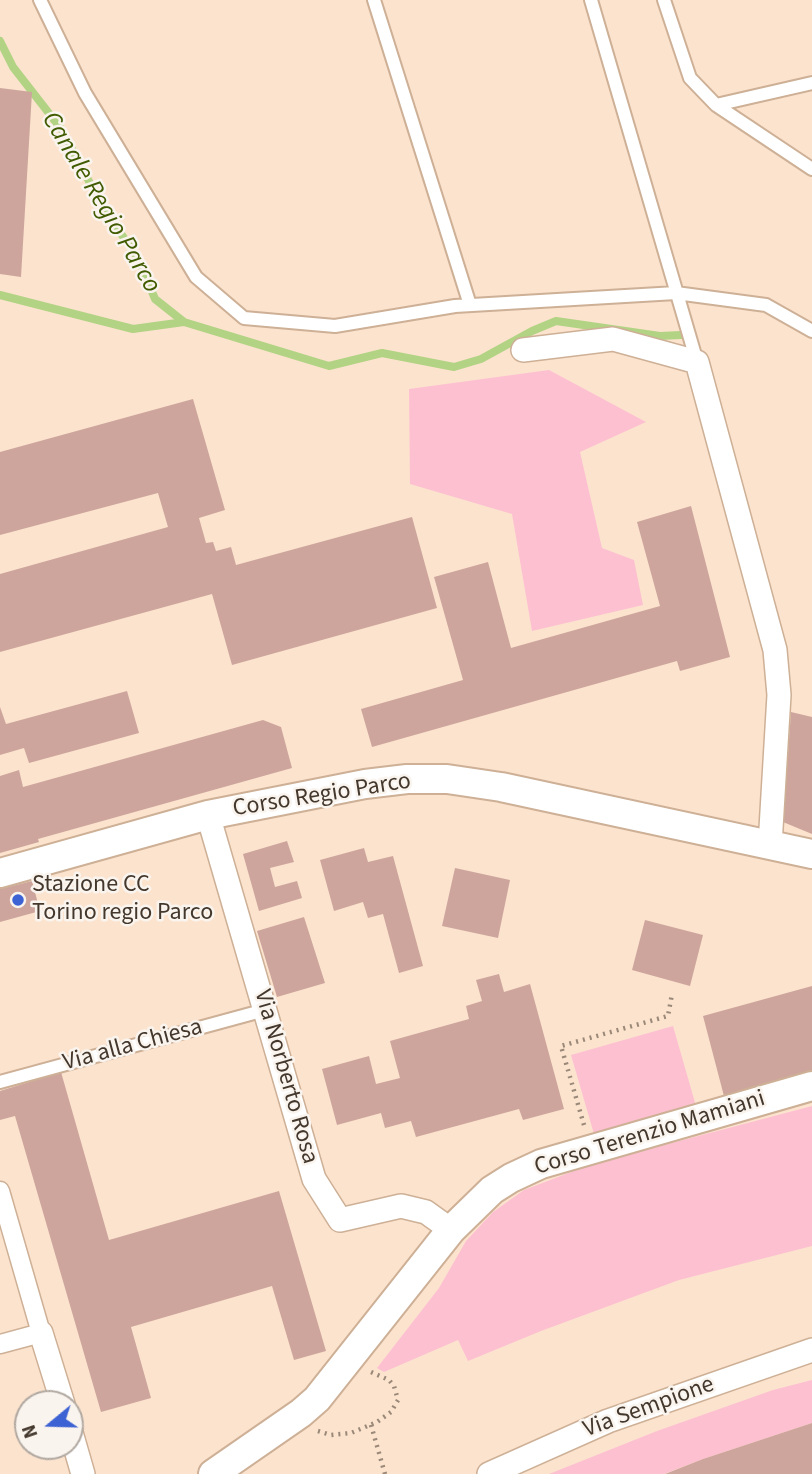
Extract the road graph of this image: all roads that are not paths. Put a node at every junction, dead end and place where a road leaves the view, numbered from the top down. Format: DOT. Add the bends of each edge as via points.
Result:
graph roads {
  1 [pos="40,0"];
  2 [pos="374,0"];
  3 [pos="591,0"];
  4 [pos="664,0"];
  5 [pos="812,83"];
  6 [pos="716,104"];
  7 [pos="812,169"];
  8 [pos="676,293"];
  9 [pos="470,305"];
  10 [pos="812,331"];
  11 [pos="523,350"];
  12 [pos="697,362"];
  13 [pos="208,815"];
  14 [pos="770,845"];
  15 [pos="812,854"];
  16 [pos="0,873"];
  17 [pos="265,1010"];
  18 [pos="0,1082"];
  19 [pos="812,1086"];
  20 [pos="0,1191"];
  21 [pos="451,1230"];
  22 [pos="41,1333"];
  23 [pos="0,1345"];
  24 [pos="812,1350"];
  25 [pos="59,1390"];
  26 [pos="214,1474"];
  27 [pos="489,1474"];
  1 -- 9 [label="lane" via="85,93 196,276 244,318 335,326"];
  2 -- 9 [label="lane"];
  3 -- 8 [label="lane"];
  4 -- 6 [label="lane" via="690,78"];
  5 -- 6 [label="lane"];
  6 -- 7 [label="lane"];
  8 -- 9 [label="lane"];
  8 -- 10 [label="lane" via="766,304"];
  8 -- 12 [label="lane"];
  11 -- 12 [label="street" via="613,339"];
  12 -- 14 [label="street" via="775,650 779,695"];
  13 -- 14 [label="street, Corso Regio Parco" via="365,784 447,779 558,798"];
  13 -- 16 [label="street, Corso Regio Parco"];
  13 -- 17 [label="street, Via Norberto Rosa"];
  14 -- 15 [label="street, Corso Regio Parco"];
  17 -- 18 [label="lane, Via alla Chiesa"];
  17 -- 21 [label="street, Via Norberto Rosa" via="314,1179 340,1220 401,1206 426,1212"];
  19 -- 21 [label="street, Corso Terenzio Mamiani" via="541,1164 511,1178 478,1202"];
  20 -- 22 [label="street"];
  21 -- 26 [label="street, Corso Terenzio Mamiani" via="317,1399"];
  22 -- 23 [label="street"];
  22 -- 25 [label="street"];
  24 -- 27 [label="street, Via Sempione" via="608,1421"];
}
